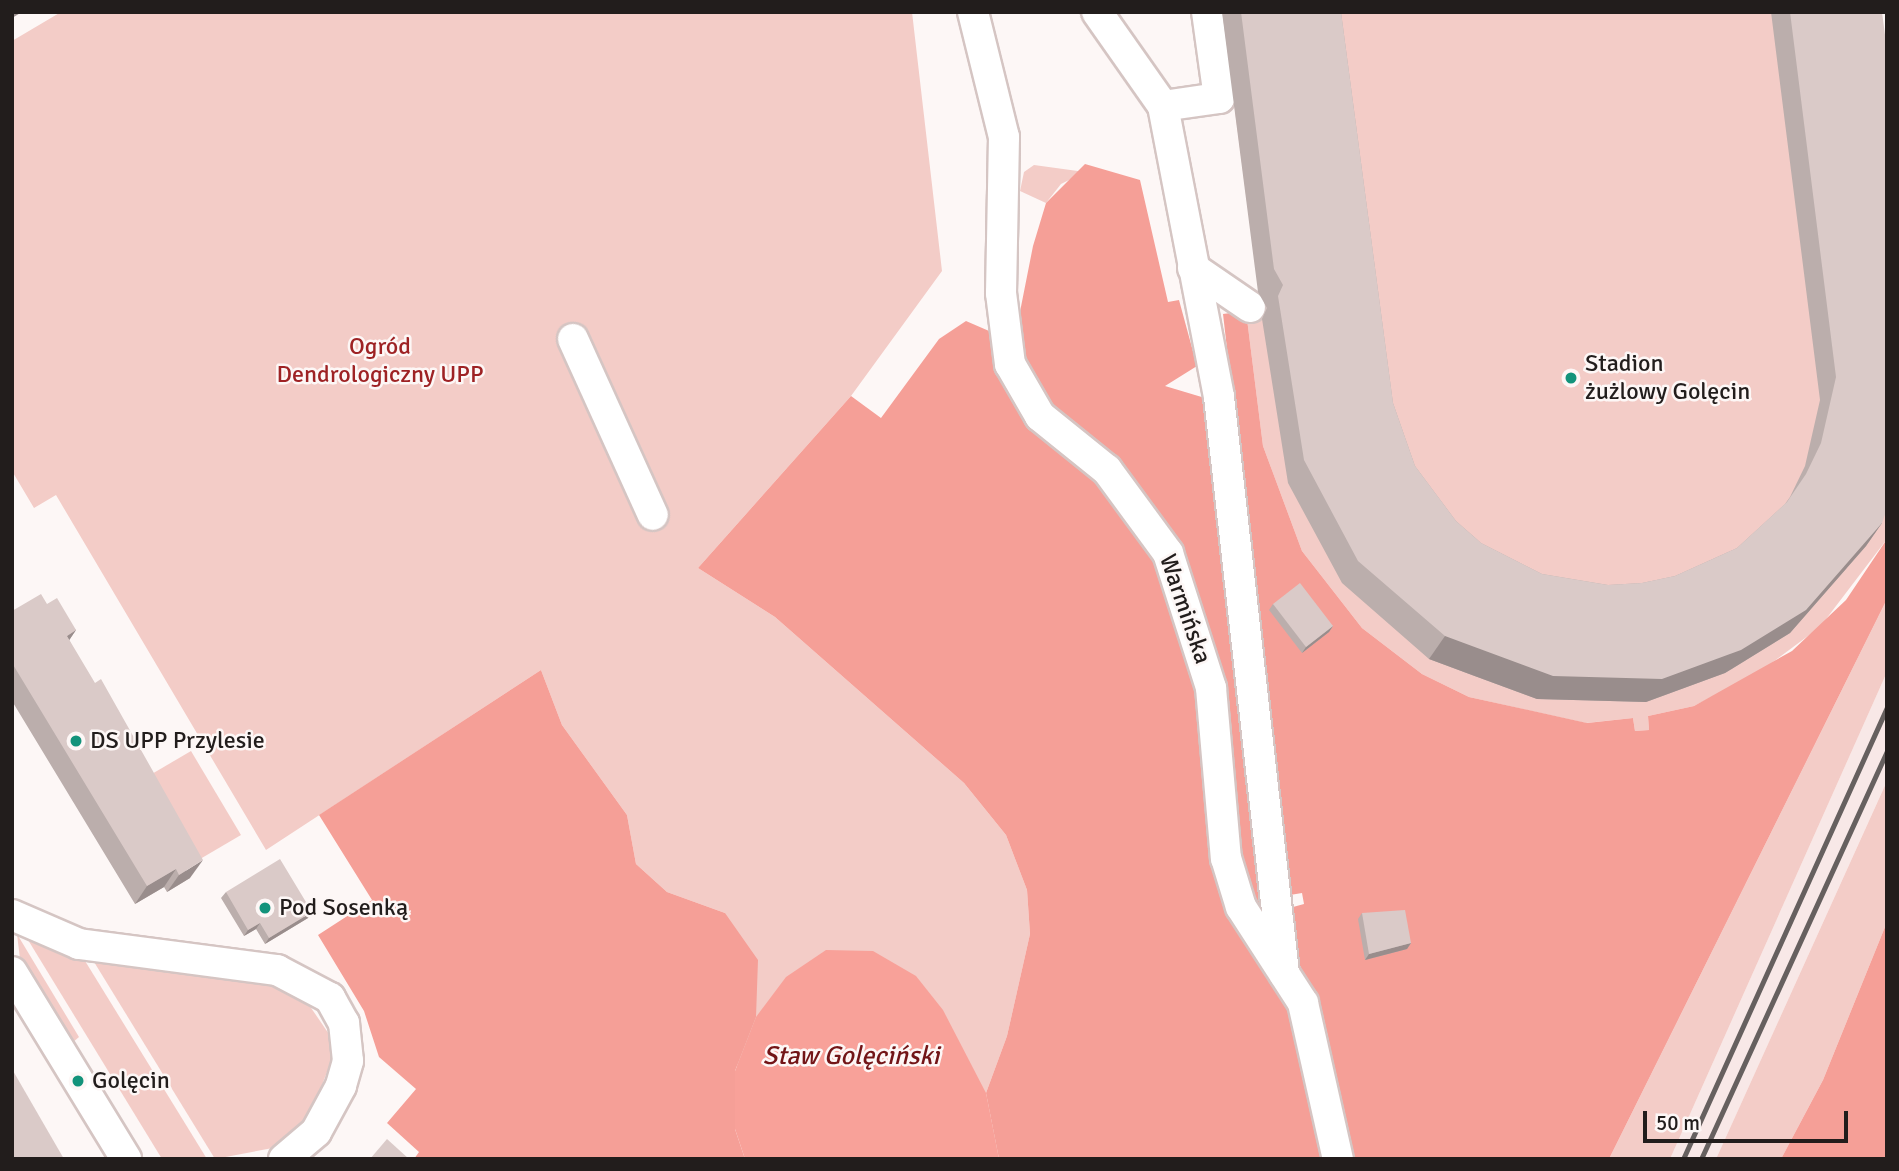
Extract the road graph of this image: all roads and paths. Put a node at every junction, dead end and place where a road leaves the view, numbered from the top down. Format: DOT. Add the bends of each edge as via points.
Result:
graph roads {
  1 [pos="973,12"];
  2 [pos="1097,12"];
  3 [pos="1208,12"];
  4 [pos="1163,106"];
  5 [pos="1193,268"];
  6 [pos="1250,307"];
  7 [pos="573,339"];
  8 [pos="653,515"];
  9 [pos="12,915"];
  10 [pos="12,972"];
  11 [pos="1284,974"];
  12 [pos="126,1159"];
  13 [pos="284,1159"];
  14 [pos="1338,1159"];
  1 -- 11 [label="street, Warmińska" via="1004,137 1006,336 1022,394 1132,498 1168,554 1212,688 1226,858 1241,907"];
  2 -- 4 [label="street"];
  3 -- 4 [label="street" via="1219,98"];
  4 -- 5 [label="street"];
  5 -- 6 [label="street"];
  5 -- 11 [label="street" via="1219,397"];
  7 -- 8 [label="street"];
  9 -- 13 [label="street" via="79,944 277,970 330,999 344,1023 348,1061 341,1086 316,1132"];
  10 -- 12 [label="street"];
  11 -- 14 [label="street, Warmińska" via="1303,1003"];
}
